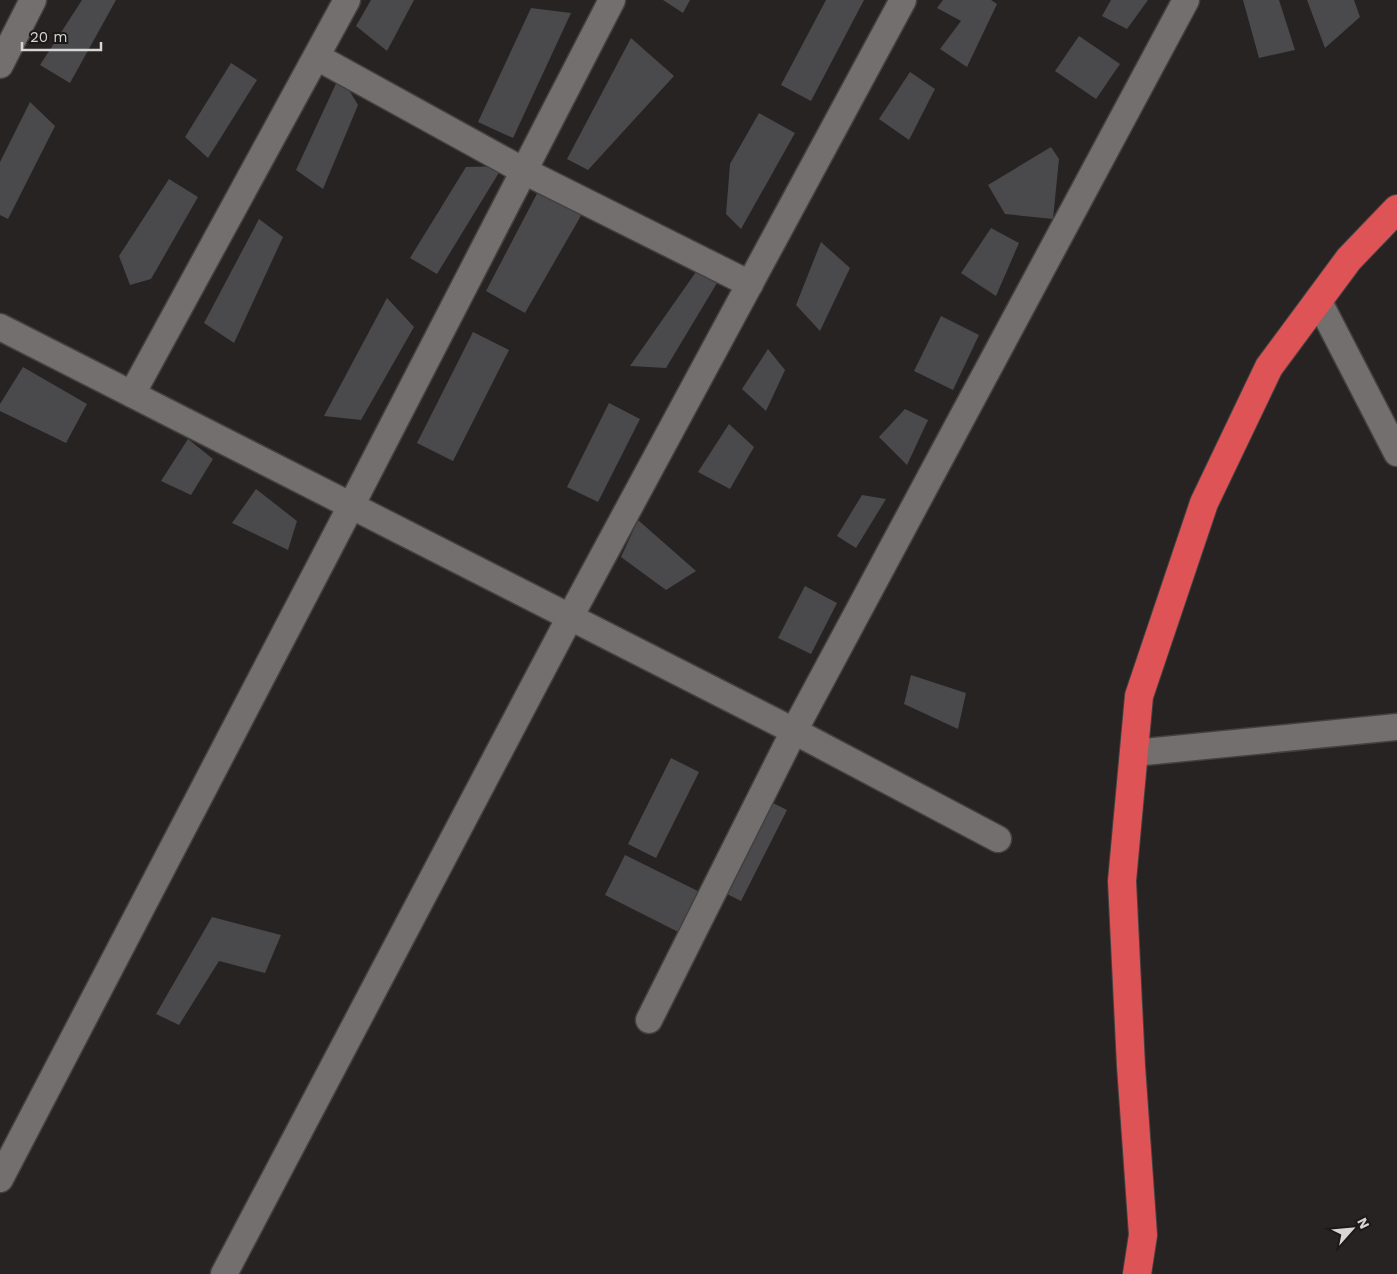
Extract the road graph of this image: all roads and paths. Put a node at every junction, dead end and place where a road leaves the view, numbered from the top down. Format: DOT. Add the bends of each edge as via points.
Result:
graph roads {
  1 [pos="33,0"];
  2 [pos="347,0"];
  3 [pos="612,0"];
  4 [pos="903,0"];
  5 [pos="1186,0"];
  6 [pos="317,57"];
  7 [pos="0,65"];
  8 [pos="524,171"];
  9 [pos="1397,209"];
  10 [pos="750,284"];
  11 [pos="1318,300"];
  12 [pos="0,327"];
  13 [pos="132,394"];
  14 [pos="1397,453"];
  15 [pos="351,506"];
  16 [pos="570,617"];
  17 [pos="1397,727"];
  18 [pos="794,731"];
  19 [pos="1134,754"];
  20 [pos="998,839"];
  21 [pos="649,1020"];
  22 [pos="0,1179"];
  23 [pos="224,1274"];
  24 [pos="1137,1274"];
  1 -- 7 [label="lane"];
  2 -- 6 [label="lane"];
  3 -- 8 [label="lane"];
  4 -- 10 [label="lane"];
  5 -- 18 [label="lane"];
  6 -- 8 [label="lane"];
  6 -- 13 [label="lane"];
  8 -- 10 [label="lane"];
  8 -- 15 [label="lane"];
  9 -- 11 [label="highway" via="1349,259"];
  10 -- 16 [label="lane"];
  11 -- 14 [label="lane"];
  11 -- 19 [label="highway" via="1269,367 1204,503 1139,696"];
  12 -- 13 [label="lane"];
  13 -- 15 [label="lane"];
  15 -- 16 [label="lane"];
  15 -- 22 [label="lane"];
  16 -- 18 [label="lane"];
  16 -- 23 [label="lane"];
  17 -- 19 [label="lane"];
  18 -- 20 [label="lane"];
  18 -- 21 [label="lane"];
  19 -- 24 [label="highway" via="1122,881 1143,1235"];
}
